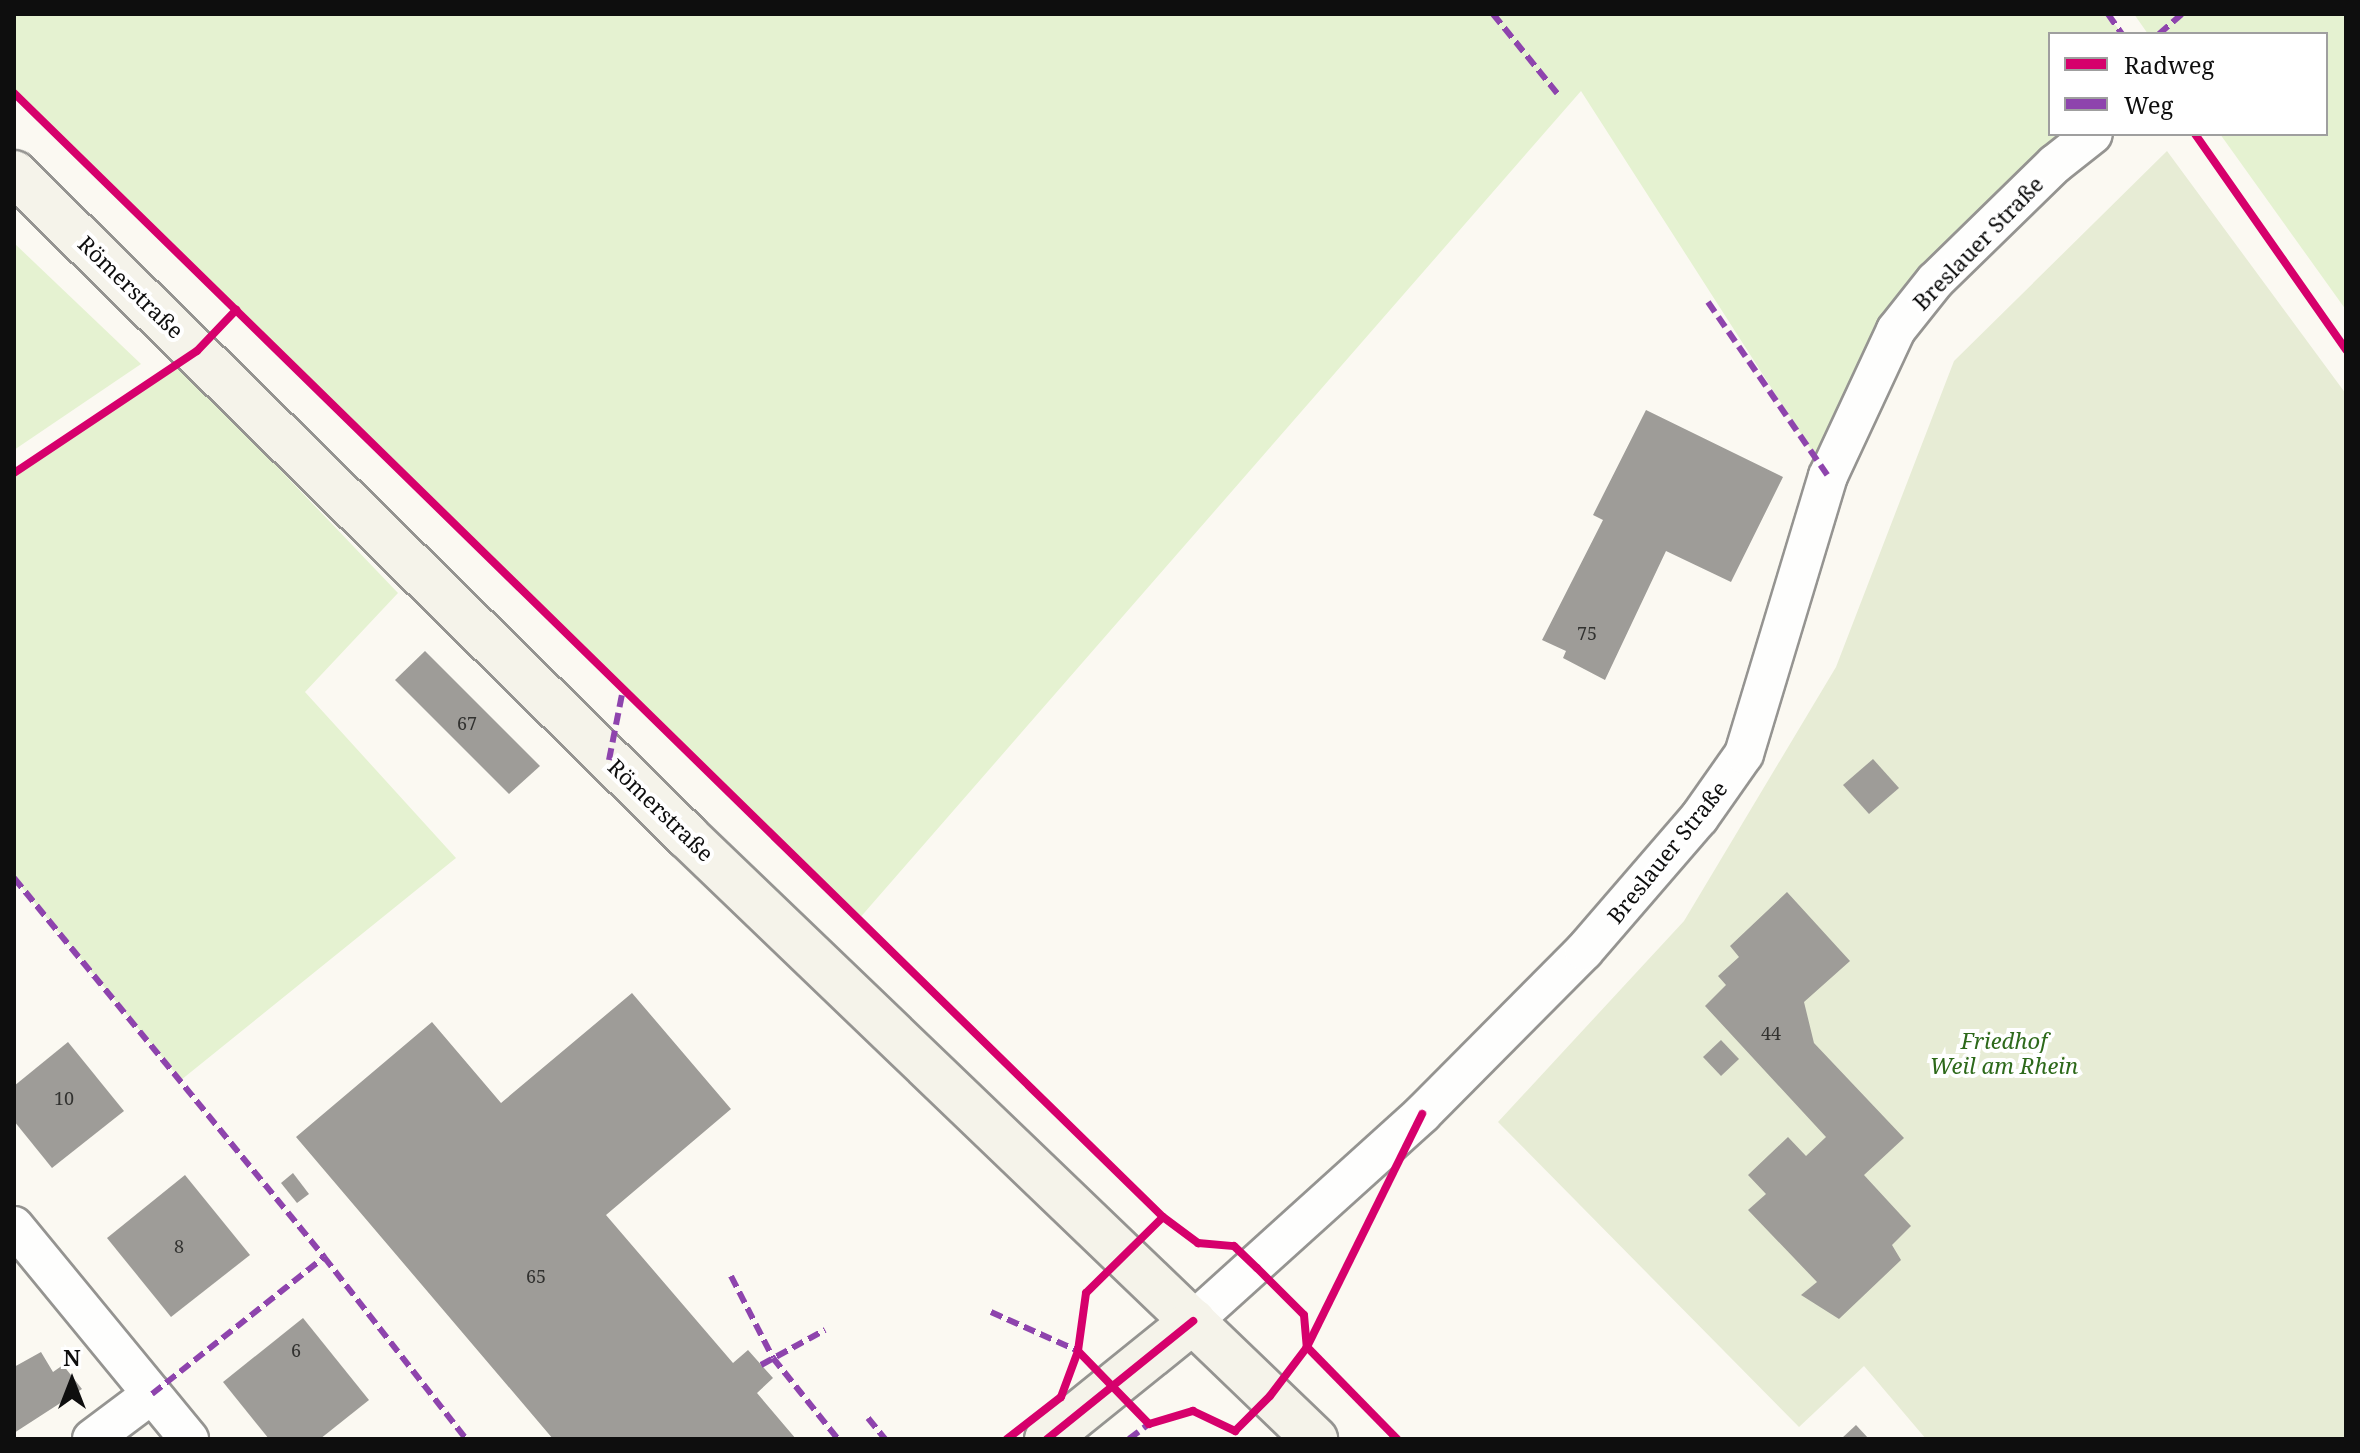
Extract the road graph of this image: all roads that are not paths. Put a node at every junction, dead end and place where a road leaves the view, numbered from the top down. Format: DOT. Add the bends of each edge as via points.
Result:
graph roads {
  1 [pos="2090,136"];
  2 [pos="14,173"];
  3 [pos="14,1226"];
  4 [pos="1193,1321"];
  5 [pos="152,1394"];
  6 [pos="92,1439"];
  7 [pos="189,1439"];
  8 [pos="1047,1439"];
  9 [pos="1315,1439"];
  1 -- 4 [label="street, Breslauer Straße" via="1935,281 1896,330 1828,476 1744,754 1699,818 1584,951 1422,1114"];
  2 -- 4 [label="street, Römerstraße" via="609,760"];
  3 -- 5 [label="street"];
  4 -- 8 [label="street, Breslauer Straße"];
  4 -- 9 [label="street, Römerstraße"];
  5 -- 6 [label="street"];
  5 -- 7 [label="street"];
}
